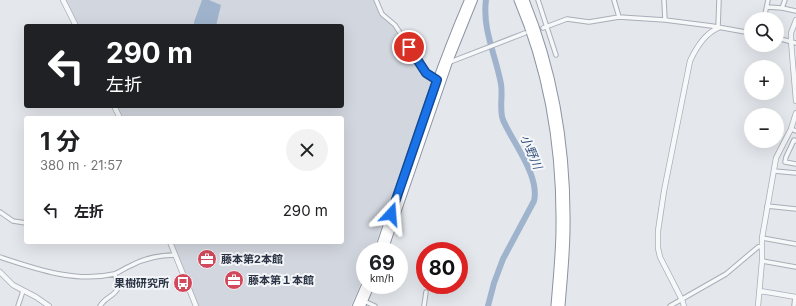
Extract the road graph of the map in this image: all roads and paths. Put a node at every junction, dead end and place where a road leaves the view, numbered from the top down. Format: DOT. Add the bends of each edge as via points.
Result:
graph roads {
  1 [pos="63,0"];
  2 [pos="376,0"];
  3 [pos="468,0"];
  4 [pos="474,0"];
  5 [pos="518,0"];
  6 [pos="525,0"];
  7 [pos="538,0"];
  8 [pos="614,0"];
  9 [pos="664,0"];
  10 [pos="719,0"];
  11 [pos="768,0"];
  12 [pos="785,0"];
  13 [pos="767,7"];
  14 [pos="782,8"];
  15 [pos="796,11"];
  16 [pos="766,12"];
  17 [pos="619,17"];
  18 [pos="665,20"];
  19 [pos="796,20"];
  20 [pos="75,24"];
  21 [pos="547,26"];
  22 [pos="542,28"];
  23 [pos="718,28"];
  24 [pos="744,32"];
  25 [pos="525,33"];
  26 [pos="784,40"];
  27 [pos="791,41"];
  28 [pos="796,42"];
  29 [pos="556,55"];
  30 [pos="449,62"];
  31 [pos="794,65"];
  32 [pos="439,81"];
  33 [pos="796,101"];
  34 [pos="796,113"];
  35 [pos="791,129"];
  36 [pos="796,131"];
  37 [pos="796,141"];
  38 [pos="796,164"];
  39 [pos="774,171"];
  40 [pos="796,173"];
  41 [pos="767,206"];
  42 [pos="796,209"];
  43 [pos="0,212"];
  44 [pos="24,224"];
  45 [pos="762,238"];
  46 [pos="381,242"];
  47 [pos="387,242"];
  48 [pos="171,244"];
  49 [pos="796,244"];
  50 [pos="762,246"];
  51 [pos="175,254"];
  52 [pos="0,257"];
  53 [pos="762,261"];
  54 [pos="796,267"];
  55 [pos="0,272"];
  56 [pos="115,274"];
  57 [pos="23,291"];
  58 [pos="760,291"];
  59 [pos="361,294"];
  60 [pos="367,294"];
  61 [pos="426,294"];
  62 [pos="796,297"];
  63 [pos="682,300"];
  64 [pos="363,304"];
  65 [pos="18,306"];
  66 [pos="49,306"];
  67 [pos="100,306"];
  68 [pos="196,306"];
  69 [pos="356,306"];
  70 [pos="375,306"];
  71 [pos="424,306"];
  72 [pos="555,306"];
  73 [pos="561,306"];
  74 [pos="670,306"];
  75 [pos="684,306"];
  76 [pos="758,306"];
  77 [pos="794,306"];
  1 -- 20 [label="street"];
  2 -- 32 [label="street" via="382,14 395,25 426,73"];
  3 -- 32 [label="highway"];
  4 -- 30 [label="highway"];
  5 -- 72 [label="highway" via="531,34 552,119 560,227"];
  6 -- 73 [label="highway" via="550,81 562,147 566,228"];
  7 -- 21 [label="street"];
  8 -- 17 [label="street"];
  9 -- 18 [label="street"];
  10 -- 23 [label="street"];
  11 -- 13 [label="street"];
  12 -- 14 [label="street"];
  13 -- 14 [label="street"];
  13 -- 16 [label="street"];
  14 -- 15 [label="street"];
  17 -- 18 [label="street"];
  17 -- 21 [label="street" via="589,22 567,20"];
  18 -- 23 [label="street"];
  19 -- 27 [label="street"];
  21 -- 22 [label="street"];
  21 -- 29 [label="street"];
  23 -- 24 [label="street"];
  23 -- 63 [label="street" via="699,44 690,62 658,231 660,257"];
  25 -- 30 [label="street"];
  26 -- 27 [label="street"];
  27 -- 28 [label="street"];
  27 -- 31 [label="street"];
  30 -- 32 [label="highway"];
  31 -- 33 [label="street"];
  32 -- 46 [label="highway"];
  32 -- 47 [label="highway"];
  34 -- 35 [label="street"];
  35 -- 36 [label="street"];
  35 -- 39 [label="street" via="776,158"];
  37 -- 38 [label="street" via="794,140 785,162"];
  39 -- 40 [label="street"];
  39 -- 41 [label="street"];
  41 -- 42 [label="street"];
  41 -- 45 [label="street"];
  43 -- 44 [label="street" via="14,221"];
  45 -- 49 [label="street"];
  45 -- 50 [label="street"];
  48 -- 51 [label="street"];
  50 -- 53 [label="street"];
  50 -- 63 [label="street" via="726,274"];
  51 -- 56 [label="street" via="138,263"];
  51 -- 68 [label="street"];
  52 -- 56 [label="street" via="61,274 88,277"];
  53 -- 54 [label="street"];
  53 -- 58 [label="street"];
  55 -- 57 [label="street"];
  56 -- 67 [label="street" via="118,288"];
  57 -- 65 [label="street"];
  57 -- 66 [label="street"];
  58 -- 62 [label="street"];
  58 -- 76 [label="street"];
  59 -- 69 [label="highway"];
  60 -- 64 [label="highway"];
  61 -- 71 [label="street"];
  62 -- 77 [label="street"];
  63 -- 74 [label="street"];
  63 -- 75 [label="street"];
  64 -- 70 [label="street"];
}
